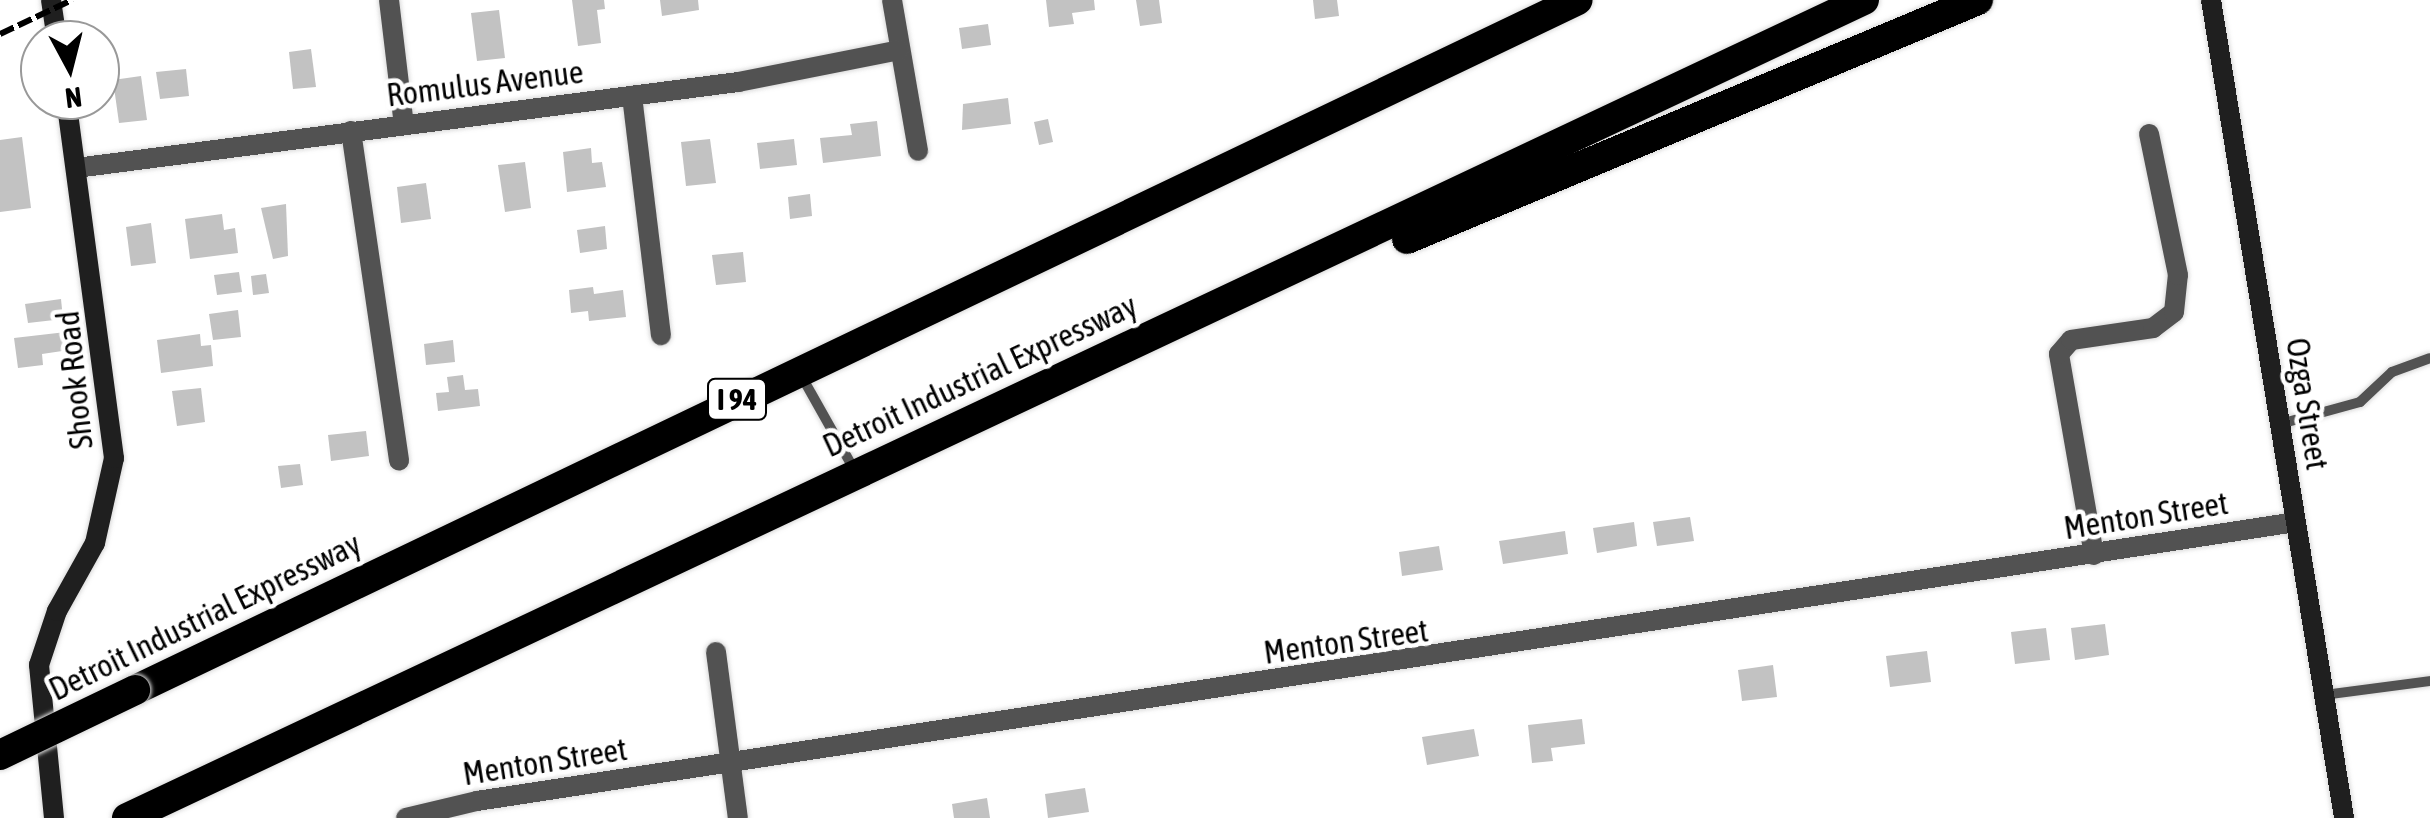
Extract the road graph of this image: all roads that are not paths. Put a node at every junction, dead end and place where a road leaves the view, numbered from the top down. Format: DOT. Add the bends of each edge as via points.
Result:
graph roads {
  1 [pos="389,0"];
  2 [pos="892,0"];
  3 [pos="1578,0"];
  4 [pos="1864,0"];
  5 [pos="1978,0"];
  6 [pos="2213,8"];
  7 [pos="899,50"];
  8 [pos="632,96"];
  9 [pos="69,120"];
  10 [pos="404,125"];
  11 [pos="351,131"];
  12 [pos="2148,134"];
  13 [pos="918,151"];
  14 [pos="76,168"];
  15 [pos="661,335"];
  16 [pos="2430,358"];
  17 [pos="798,370"];
  18 [pos="2280,424"];
  19 [pos="934,438"];
  20 [pos="399,460"];
  21 [pos="856,472"];
  22 [pos="2295,522"];
  23 [pos="2094,555"];
  24 [pos="716,652"];
  25 [pos="2430,682"];
  26 [pos="2324,696"];
  27 [pos="0,755"];
  28 [pos="730,764"];
  29 [pos="140,812"];
  30 [pos="455,812"];
  31 [pos="54,818"];
  32 [pos="406,818"];
  33 [pos="738,818"];
  34 [pos="2344,818"];
  1 -- 10 [label="street"];
  2 -- 7 [label="street"];
  3 -- 17 [label="highway, Detroit Industrial Expressway / I 94"];
  4 -- 19 [label="highway, Detroit Industrial Expressway"];
  5 -- 19 [label="highway"];
  6 -- 18 [label="street, Ozga Street"];
  7 -- 8 [label="street, Romulus Avenue"];
  7 -- 13 [label="street"];
  8 -- 10 [label="street, Romulus Avenue"];
  8 -- 15 [label="street"];
  9 -- 14 [label="street, Shook Road"];
  10 -- 11 [label="street, Romulus Avenue"];
  11 -- 14 [label="street, Romulus Avenue"];
  11 -- 20 [label="street"];
  12 -- 23 [label="street" via="2178,275 2174,312 2153,328 2071,340 2059,354"];
  14 -- 31 [label="street, Shook Road" via="114,458 96,542 57,611 39,665"];
  16 -- 18 [label="lane" via="2392,372 2360,402"];
  17 -- 21 [label="lane"];
  17 -- 27 [label="highway, Detroit Industrial Expressway / I 94, bridge"];
  18 -- 22 [label="street, Ozga Street"];
  19 -- 21 [label="highway, Detroit Industrial Expressway"];
  21 -- 29 [label="highway, Detroit Industrial Expressway"];
  22 -- 23 [label="street, Menton Street"];
  22 -- 26 [label="street, Ozga Street"];
  23 -- 28 [label="street, Menton Street"];
  24 -- 28 [label="street"];
  25 -- 26 [label="lane"];
  26 -- 34 [label="street, Ozga Street"];
  28 -- 30 [label="street, Menton Street"];
  28 -- 33 [label="street"];
  30 -- 32 [label="street, Menton Street"];
}
